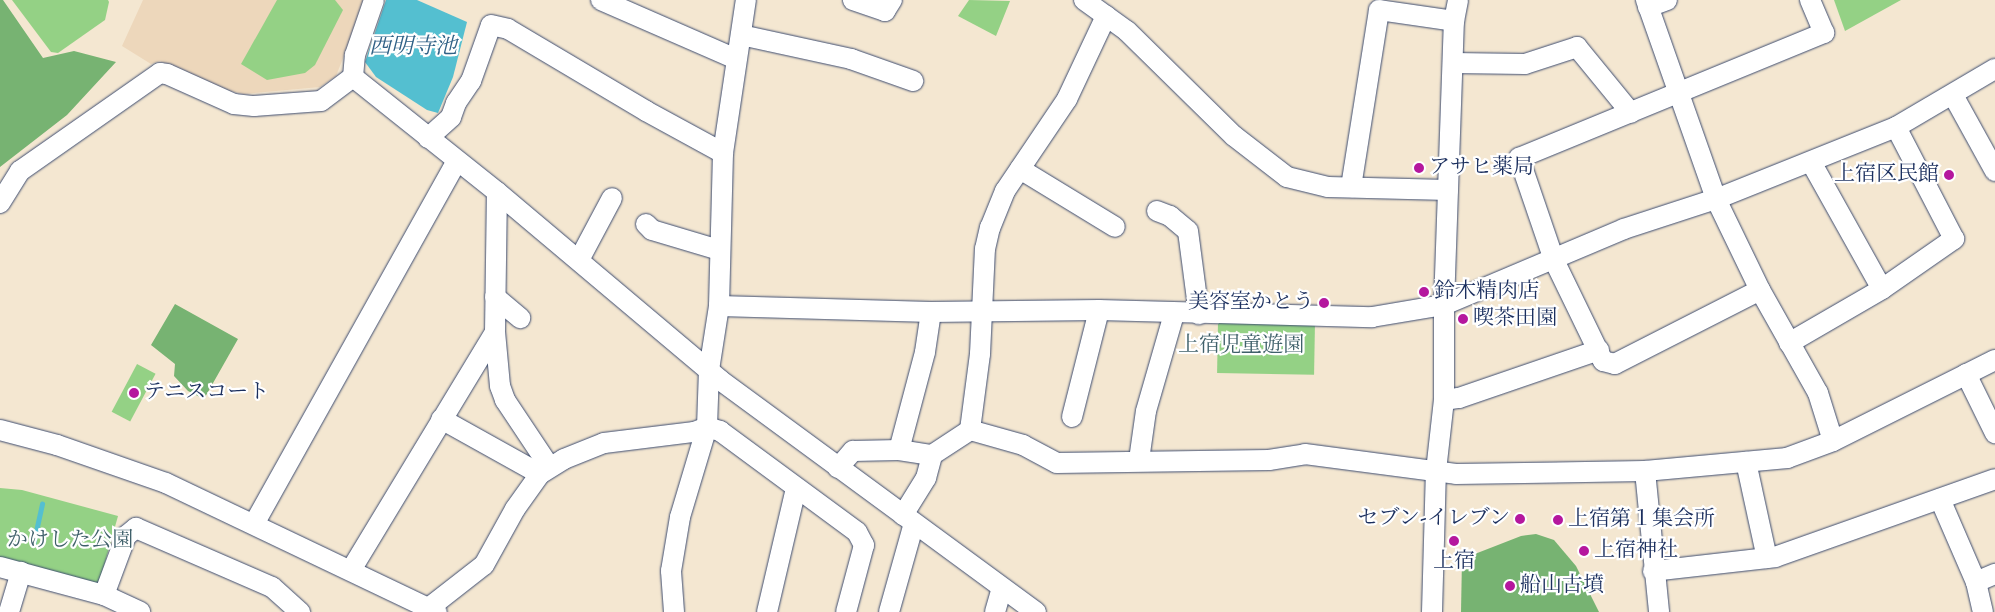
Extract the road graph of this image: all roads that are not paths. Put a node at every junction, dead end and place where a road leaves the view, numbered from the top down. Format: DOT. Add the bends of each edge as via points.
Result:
graph roads {
  1 [pos="374,0"];
  2 [pos="600,0"];
  3 [pos="746,0"];
  4 [pos="853,0"];
  5 [pos="892,0"];
  6 [pos="1458,0"];
  7 [pos="1667,0"];
  8 [pos="1810,0"];
  9 [pos="1087,1"];
  10 [pos="1647,4"];
  11 [pos="1106,16"];
  12 [pos="1454,21"];
  13 [pos="741,35"];
  14 [pos="736,59"];
  15 [pos="1453,63"];
  16 [pos="1995,69"];
  17 [pos="353,77"];
  18 [pos="913,81"];
  19 [pos="1953,95"];
  20 [pos="1677,96"];
  21 [pos="1631,114"];
  22 [pos="1896,127"];
  23 [pos="428,138"];
  24 [pos="723,153"];
  25 [pos="458,161"];
  26 [pos="1811,162"];
  27 [pos="1020,169"];
  28 [pos="1995,171"];
  29 [pos="1351,187"];
  30 [pos="1448,190"];
  31 [pos="497,192"];
  32 [pos="612,198"];
  33 [pos="1716,199"];
  34 [pos="0,203"];
  35 [pos="1157,212"];
  36 [pos="646,224"];
  37 [pos="1115,228"];
  38 [pos="718,250"];
  39 [pos="579,260"];
  40 [pos="1554,260"];
  41 [pos="1882,289"];
  42 [pos="1760,290"];
  43 [pos="496,297"];
  44 [pos="1444,305"];
  45 [pos="719,306"];
  46 [pos="1099,310"];
  47 [pos="931,312"];
  48 [pos="980,312"];
  49 [pos="1174,314"];
  50 [pos="1199,314"];
  51 [pos="520,318"];
  52 [pos="495,332"];
  53 [pos="1789,343"];
  54 [pos="1599,350"];
  55 [pos="1995,360"];
  56 [pos="710,370"];
  57 [pos="1966,374"];
  58 [pos="1444,400"];
  59 [pos="1072,417"];
  60 [pos="441,419"];
  61 [pos="707,427"];
  62 [pos="0,430"];
  63 [pos="970,430"];
  64 [pos="1995,433"];
  65 [pos="1833,441"];
  66 [pos="900,450"];
  67 [pos="932,455"];
  68 [pos="1139,460"];
  69 [pos="1746,462"];
  70 [pos="838,468"];
  71 [pos="544,470"];
  72 [pos="1436,471"];
  73 [pos="1645,471"];
  74 [pos="1995,479"];
  75 [pos="796,488"];
  76 [pos="1940,499"];
  77 [pos="909,519"];
  78 [pos="254,524"];
  79 [pos="1767,558"];
  80 [pos="0,567"];
  81 [pos="351,570"];
  82 [pos="1653,571"];
  83 [pos="21,572"];
  84 [pos="1995,574"];
  85 [pos="1976,582"];
  86 [pos="1002,588"];
  87 [pos="104,595"];
  88 [pos="434,610"];
  89 [pos="132,611"];
  90 [pos="9,612"];
  91 [pos="300,612"];
  92 [pos="674,612"];
  93 [pos="767,612"];
  94 [pos="846,612"];
  95 [pos="888,612"];
  96 [pos="995,612"];
  97 [pos="1036,612"];
  98 [pos="1432,612"];
  99 [pos="1659,612"];
  100 [pos="1983,612"];
  1 -- 17 [label="street" via="355,55"];
  2 -- 14 [label="street"];
  3 -- 13 [label="street"];
  4 -- 5 [label="street" via="885,11"];
  6 -- 12 [label="street"];
  7 -- 10 [label="street"];
  8 -- 20 [label="street" via="1824,33"];
  9 -- 11 [label="street"];
  10 -- 20 [label="street"];
  11 -- 27 [label="street" via="1067,99"];
  11 -- 29 [label="street" via="1127,31 1234,136 1288,178 1328,187"];
  12 -- 15 [label="street"];
  12 -- 29 [label="street" via="1380,10"];
  13 -- 14 [label="street"];
  13 -- 18 [label="street" via="851,59"];
  14 -- 24 [label="street"];
  15 -- 21 [label="street" via="1525,64 1577,47"];
  15 -- 30 [label="street"];
  16 -- 19 [label="street"];
  17 -- 23 [label="street"];
  17 -- 34 [label="street" via="321,100 254,106 234,104 168,74 160,74 20,171"];
  19 -- 22 [label="street"];
  19 -- 28 [label="street"];
  20 -- 21 [label="street"];
  20 -- 33 [label="street"];
  21 -- 40 [label="street" via="1519,158"];
  22 -- 26 [label="street"];
  22 -- 41 [label="street" via="1954,239"];
  23 -- 24 [label="street" via="451,117 471,81 491,25 508,29"];
  23 -- 25 [label="street"];
  24 -- 38 [label="street"];
  25 -- 31 [label="street"];
  25 -- 78 [label="street"];
  26 -- 33 [label="street"];
  26 -- 41 [label="street"];
  27 -- 37 [label="street"];
  27 -- 48 [label="street" via="1005,191 990,228"];
  29 -- 30 [label="street"];
  30 -- 44 [label="street"];
  31 -- 39 [label="street"];
  31 -- 43 [label="street"];
  32 -- 39 [label="street"];
  33 -- 40 [label="street" via="1624,229"];
  33 -- 42 [label="street"];
  35 -- 50 [label="street" via="1170,216 1188,231"];
  36 -- 38 [label="street" via="652,230"];
  38 -- 45 [label="street"];
  39 -- 56 [label="street"];
  40 -- 44 [label="street"];
  40 -- 54 [label="street"];
  41 -- 53 [label="street"];
  42 -- 53 [label="street"];
  42 -- 54 [label="street" via="1615,364 1604,361"];
  43 -- 51 [label="street"];
  43 -- 52 [label="street"];
  44 -- 50 [label="street" via="1372,317"];
  44 -- 58 [label="street"];
  45 -- 47 [label="street"];
  45 -- 56 [label="street"];
  46 -- 48 [label="street"];
  46 -- 49 [label="street"];
  46 -- 59 [label="street"];
  47 -- 48 [label="street"];
  47 -- 66 [label="street" via="925,352"];
  48 -- 63 [label="street" via="980,354"];
  49 -- 50 [label="street"];
  49 -- 68 [label="street" via="1146,411"];
  52 -- 60 [label="street"];
  52 -- 71 [label="street" via="500,386"];
  53 -- 65 [label="street" via="1818,393"];
  54 -- 58 [label="street" via="1459,398"];
  55 -- 57 [label="street"];
  56 -- 61 [label="street"];
  56 -- 70 [label="street"];
  57 -- 64 [label="street"];
  57 -- 65 [label="street"];
  58 -- 72 [label="street"];
  60 -- 71 [label="street"];
  60 -- 81 [label="street"];
  61 -- 71 [label="street" via="694,432 604,443"];
  61 -- 75 [label="street" via="720,431"];
  61 -- 92 [label="street" via="671,571"];
  62 -- 78 [label="street" via="126,468"];
  63 -- 67 [label="street"];
  63 -- 68 [label="street" via="1023,445 1057,463"];
  65 -- 69 [label="street" via="1787,458"];
  66 -- 67 [label="street"];
  66 -- 70 [label="street" via="853,452"];
  67 -- 77 [label="street"];
  68 -- 72 [label="street" via="1269,460 1305,454"];
  69 -- 73 [label="street"];
  69 -- 79 [label="street"];
  70 -- 77 [label="street"];
  71 -- 88 [label="street" via="515,509 484,565"];
  72 -- 73 [label="street" via="1456,474"];
  72 -- 98 [label="street"];
  73 -- 82 [label="street"];
  74 -- 76 [label="street"];
  75 -- 93 [label="street"];
  75 -- 94 [label="street" via="857,532 864,545"];
  76 -- 79 [label="street"];
  76 -- 85 [label="street"];
  77 -- 86 [label="street"];
  77 -- 95 [label="street"];
  78 -- 81 [label="street"];
  79 -- 82 [label="street"];
  80 -- 83 [label="street"];
  81 -- 88 [label="street"];
  82 -- 99 [label="street"];
  83 -- 87 [label="street"];
  83 -- 90 [label="street"];
  84 -- 85 [label="street"];
  85 -- 100 [label="street"];
  86 -- 96 [label="street"];
  86 -- 97 [label="street"];
  87 -- 89 [label="street"];
  87 -- 91 [label="street" via="126,536 136,528 272,587"];
}
